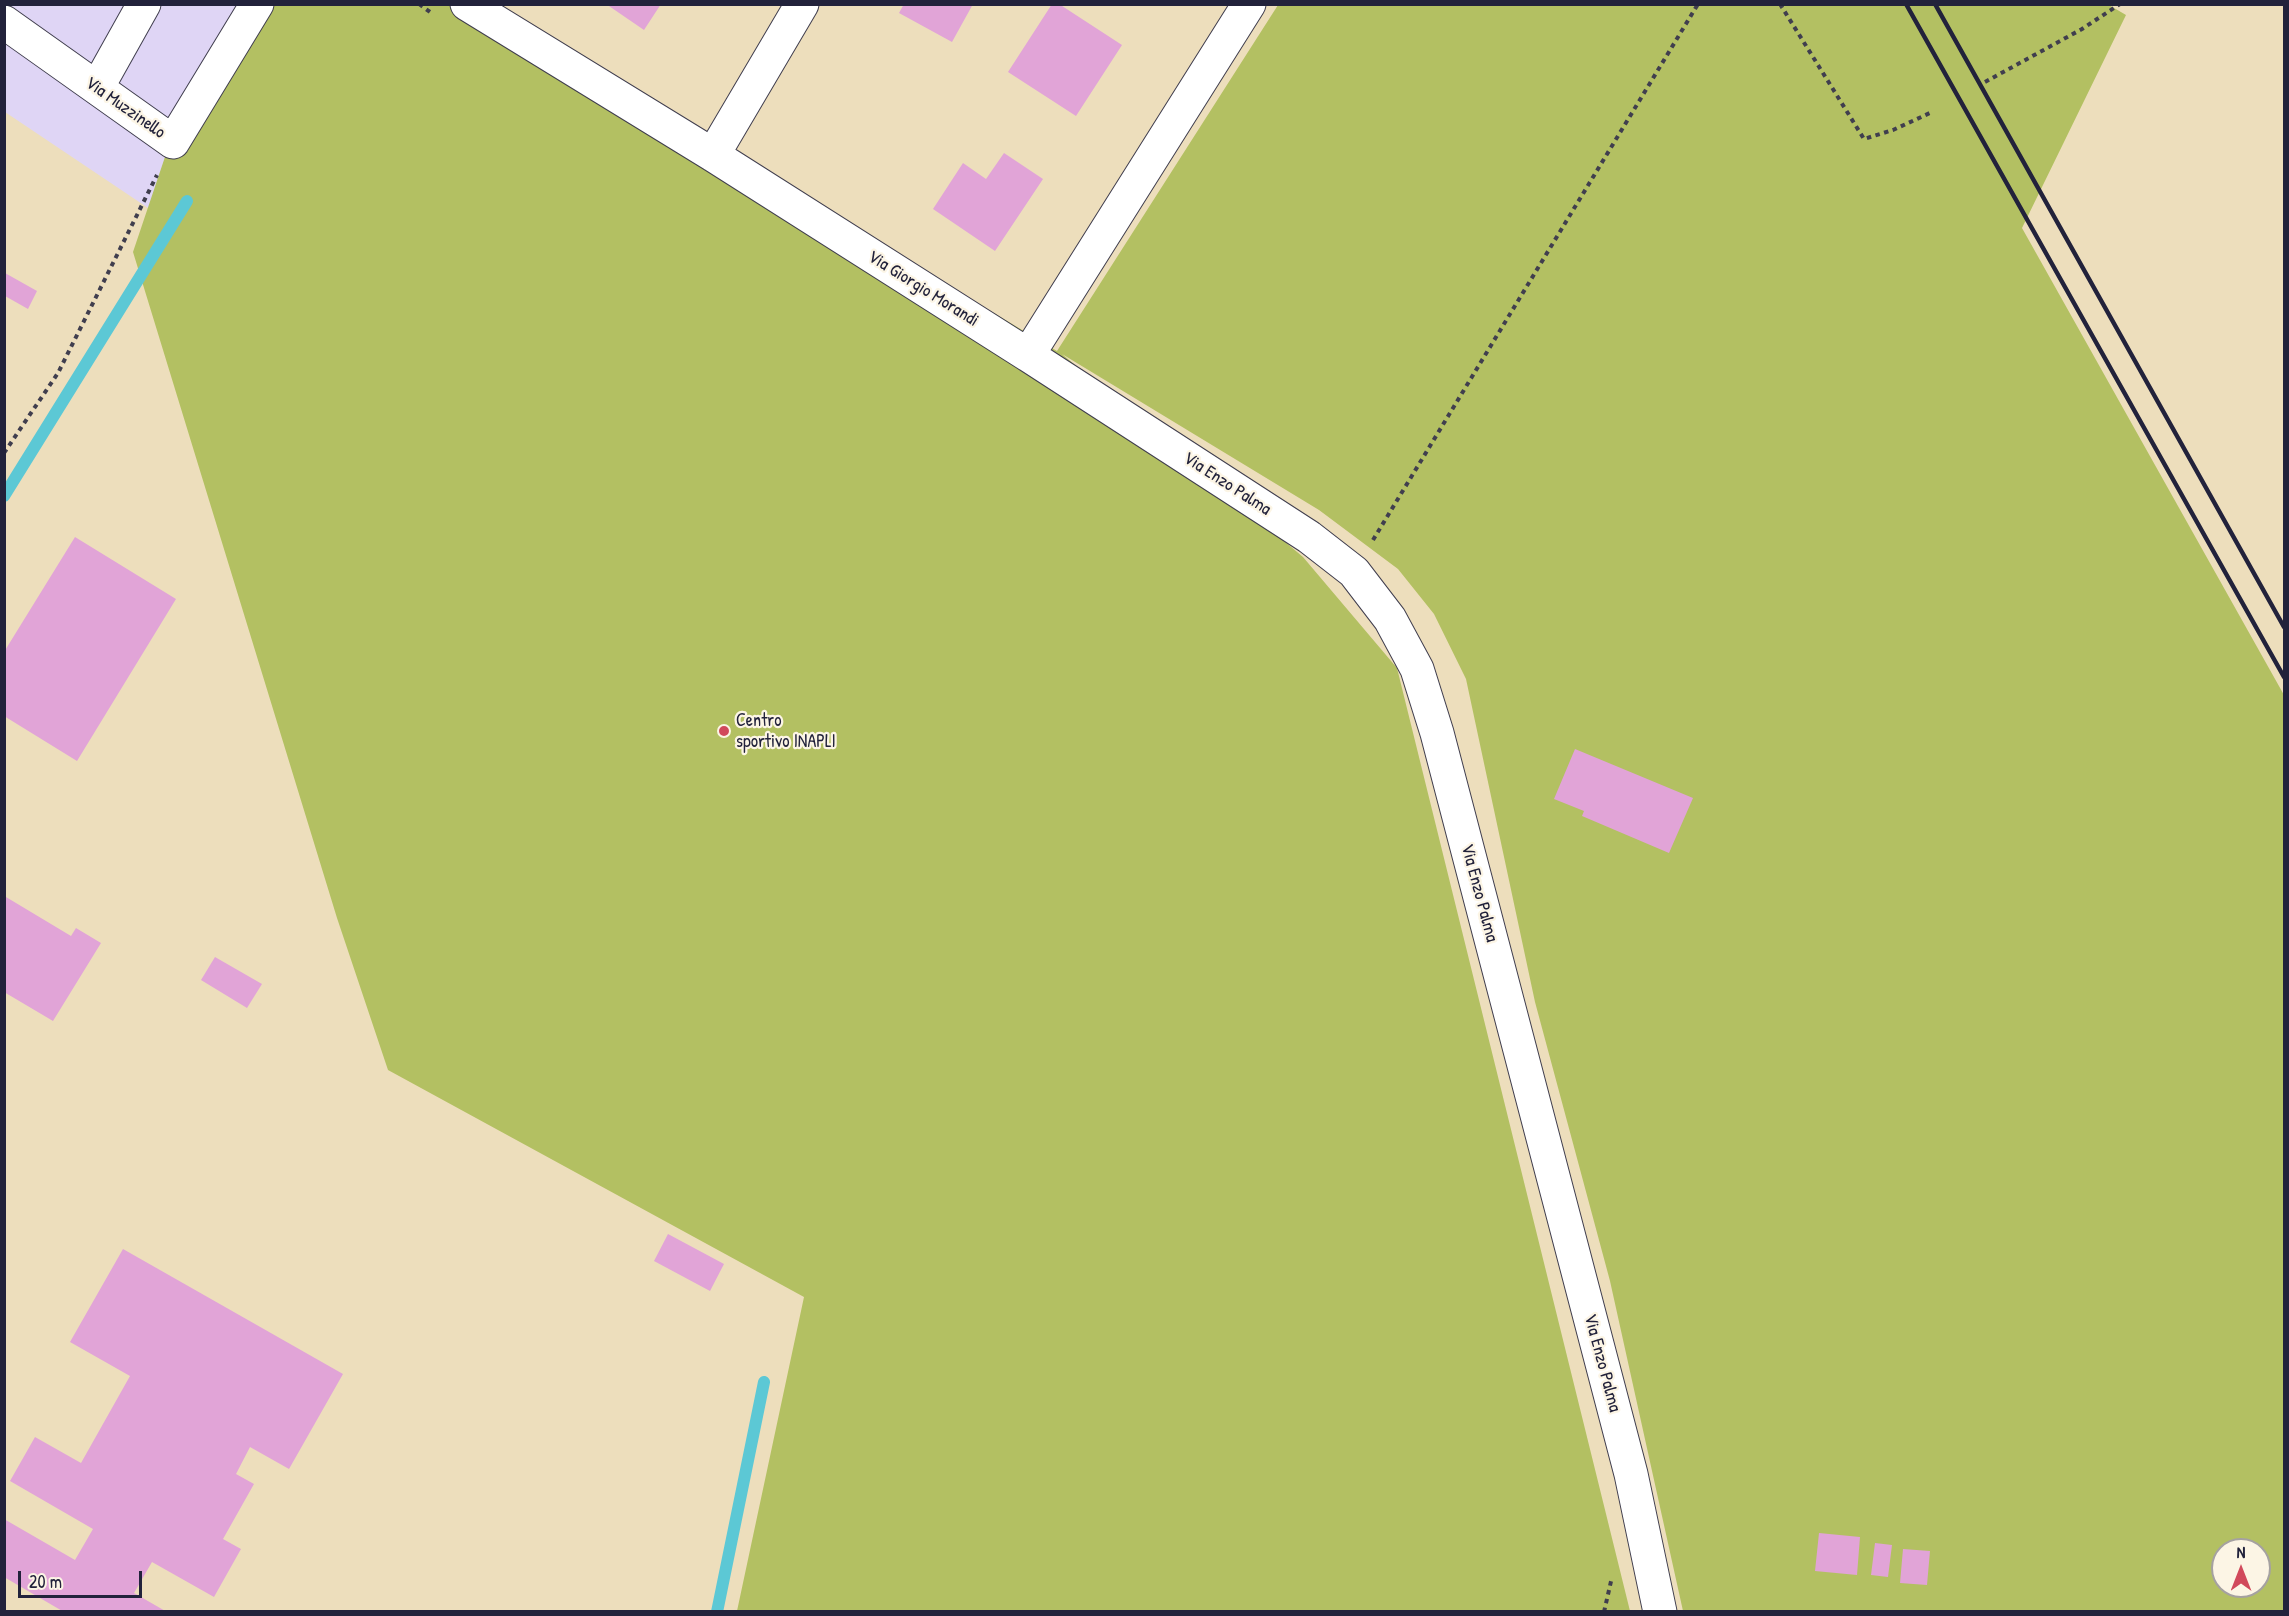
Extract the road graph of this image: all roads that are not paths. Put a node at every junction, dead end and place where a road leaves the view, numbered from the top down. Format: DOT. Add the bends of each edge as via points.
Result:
graph roads {
  1 [pos="144,4"];
  2 [pos="257,4"];
  3 [pos="466,4"];
  4 [pos="802,4"];
  5 [pos="1249,4"];
  6 [pos="13,18"];
  7 [pos="97,88"];
  8 [pos="712,155"];
  9 [pos="1028,355"];
  10 [pos="1660,1611"];
  1 -- 7 [label="street"];
  2 -- 7 [label="street, Via Muzzinello" via="173,142"];
  3 -- 8 [label="street, Via Giorgio Morandi"];
  4 -- 8 [label="street"];
  5 -- 9 [label="street"];
  6 -- 7 [label="street, Via Muzzinello"];
  8 -- 9 [label="street, Via Giorgio Morandi"];
  9 -- 10 [label="street, Via Enzo Palma" via="1309,537 1354,572 1390,619 1412,659 1437,733 1631,1474"];
}
